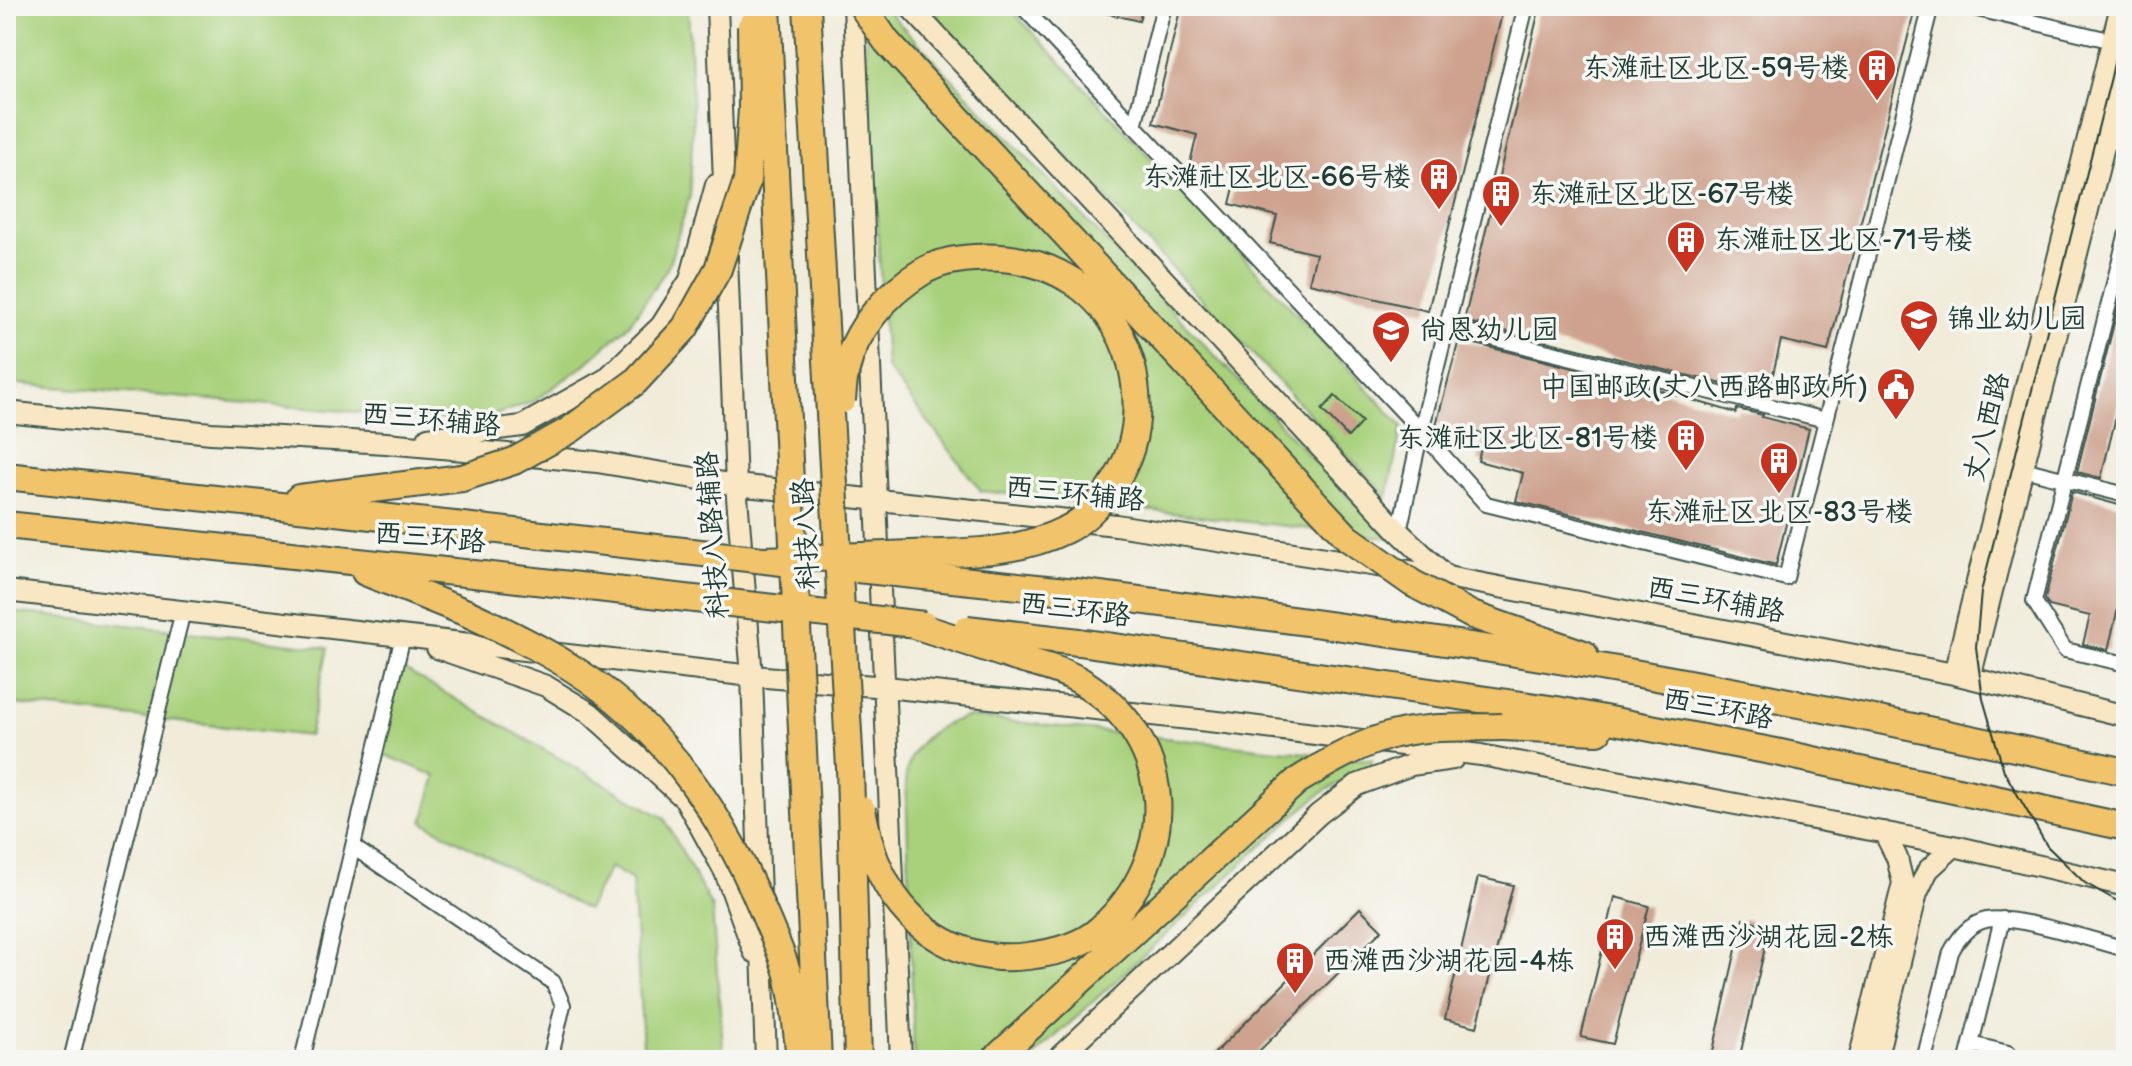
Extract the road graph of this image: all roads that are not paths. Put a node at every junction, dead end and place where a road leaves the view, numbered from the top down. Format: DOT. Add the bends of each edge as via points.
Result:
graph roads {
  1 [pos="717,6"];
  2 [pos="751,6"];
  3 [pos="767,6"];
  4 [pos="807,6"];
  5 [pos="854,6"];
  6 [pos="862,6"];
  7 [pos="909,6"];
  8 [pos="1022,6"];
  9 [pos="1164,6"];
  10 [pos="1526,6"];
  11 [pos="1931,6"];
  12 [pos="1965,6"];
  13 [pos="2121,6"];
  14 [pos="2119,42"];
  15 [pos="2126,59"];
  16 [pos="1134,126"];
  17 [pos="721,166"];
  18 [pos="2126,236"];
  19 [pos="1447,327"];
  20 [pos="6,412"];
  21 [pos="1826,420"];
  22 [pos="1421,431"];
  23 [pos="386,443"];
  24 [pos="835,469"];
  25 [pos="2023,469"];
  26 [pos="6,476"];
  27 [pos="2065,480"];
  28 [pos="736,485"];
  29 [pos="2126,495"];
  30 [pos="878,502"];
  31 [pos="257,504"];
  32 [pos="6,525"];
  33 [pos="1399,532"];
  34 [pos="765,560"];
  35 [pos="340,562"];
  36 [pos="1447,577"];
  37 [pos="6,591"];
  38 [pos="183,611"];
  39 [pos="907,623"];
  40 [pos="403,636"];
  41 [pos="2126,664"];
  42 [pos="1644,675"];
  43 [pos="752,676"];
  44 [pos="1962,676"];
  45 [pos="886,687"];
  46 [pos="2126,716"];
  47 [pos="1687,735"];
  48 [pos="1481,755"];
  49 [pos="850,768"];
  50 [pos="2126,772"];
  51 [pos="2126,827"];
  52 [pos="1884,832"];
  53 [pos="1954,846"];
  54 [pos="353,847"];
  55 [pos="2126,886"];
  56 [pos="2002,919"];
  57 [pos="2126,949"];
  58 [pos="761,973"];
  59 [pos="1971,1044"];
  60 [pos="71,1060"];
  61 [pos="302,1060"];
  62 [pos="550,1060"];
  63 [pos="766,1060"];
  64 [pos="800,1060"];
  65 [pos="818,1060"];
  66 [pos="858,1060"];
  67 [pos="901,1060"];
  68 [pos="994,1060"];
  69 [pos="1056,1060"];
  70 [pos="1859,1060"];
  71 [pos="1876,1060"];
  72 [pos="1924,1060"];
  73 [pos="1967,1060"];
  74 [pos="2006,1060"];
  1 -- 17 [label="main road, 科技八路辅路"];
  2 -- 31 [label="highway, bridge" via="747,181 718,269 685,328 635,382 570,430 514,461 462,478"];
  3 -- 65 [label="highway, 科技八路, bridge"];
  4 -- 24 [label="highway, 科技八路, bridge"];
  5 -- 30 [label="main road"];
  6 -- 42 [label="highway, bridge" via="887,42 1348,538 1412,583 1472,615"];
  7 -- 33 [label="main road"];
  8 -- 16 [label="street"];
  9 -- 16 [label="street"];
  10 -- 19 [label="street"];
  11 -- 21 [label="street"];
  12 -- 14 [label="street"];
  13 -- 14 [label="main road, 丈八西路"];
  14 -- 44 [label="main road, 丈八西路"];
  15 -- 25 [label="main road, 丈八西路"];
  16 -- 22 [label="street"];
  17 -- 23 [label="main road" via="690,280 661,326 606,379 522,426"];
  17 -- 28 [label="main road, 科技八路辅路"];
  18 -- 27 [label="street"];
  19 -- 21 [label="street"];
  19 -- 22 [label="street"];
  20 -- 23 [label="main road, 西三环辅路" via="211,433"];
  21 -- 22 [label="street" via="1786,578 1486,504"];
  22 -- 33 [label="street"];
  23 -- 28 [label="main road, 西三环辅路" via="597,462"];
  24 -- 34 [label="highway, bridge" via="846,370 856,344 887,298 924,270 984,257 1036,263 1092,296 1125,342 1137,400 1128,458 1108,495 1068,529 1018,548"];
  24 -- 49 [label="highway, 科技八路, bridge"];
  25 -- 27 [label="street"];
  25 -- 44 [label="main road, 丈八西路"];
  26 -- 31 [label="highway, 西三环路"];
  27 -- 29 [label="street"];
  27 -- 41 [label="street" via="2034,601 2065,650"];
  28 -- 30 [label="main road, 西三环辅路"];
  28 -- 43 [label="main road, 科技八路辅路"];
  30 -- 36 [label="main road, 西三环辅路" via="1116,525"];
  30 -- 45 [label="main road"];
  31 -- 34 [label="highway, 西三环路, bridge"];
  32 -- 35 [label="highway, 西三环路"];
  33 -- 36 [label="main road"];
  34 -- 42 [label="highway, 西三环路, bridge" via="1076,592"];
  35 -- 39 [label="highway, 西三环路, bridge"];
  35 -- 64 [label="highway, bridge" via="519,638 577,671 659,740 721,824 751,881 787,973"];
  36 -- 44 [label="main road, 西三环辅路"];
  37 -- 38 [label="main road"];
  38 -- 40 [label="main road"];
  38 -- 60 [label="street"];
  39 -- 47 [label="highway, 西三环路, bridge" via="1557,710"];
  39 -- 49 [label="highway, bridge" via="1057,671 1083,682 1111,704 1138,736 1151,765 1158,834 1146,867 1129,898 1099,931 1070,947 1005,959 977,955 932,934 899,904 875,861"];
  40 -- 43 [label="main road"];
  40 -- 54 [label="street"];
  40 -- 58 [label="main road" via="546,686 590,713 685,799 725,872"];
  42 -- 50 [label="highway, 西三环路"];
  43 -- 45 [label="main road"];
  43 -- 58 [label="main road, 科技八路辅路"];
  44 -- 46 [label="main road, 西三环辅路"];
  45 -- 48 [label="main road"];
  45 -- 67 [label="main road"];
  47 -- 51 [label="highway, 西三环路"];
  47 -- 68 [label="highway, bridge" via="1433,728 1386,736 1336,757 1297,781"];
  48 -- 52 [label="main road"];
  48 -- 69 [label="main road" via="1411,765 1357,785 1319,814"];
  49 -- 66 [label="highway, 科技八路, bridge"];
  52 -- 53 [label="main road"];
  52 -- 70 [label="main road" via="1903,883"];
  53 -- 55 [label="main road"];
  53 -- 71 [label="main road" via="1928,870 1917,893"];
  54 -- 61 [label="street"];
  54 -- 62 [label="street" via="553,982 563,1005"];
  56 -- 57 [label="street"];
  56 -- 59 [label="street"];
  56 -- 72 [label="street" via="1985,921 1959,936"];
  58 -- 63 [label="main road, 科技八路辅路"];
  59 -- 73 [label="street"];
  59 -- 74 [label="street" via="2008,1053"];
}
